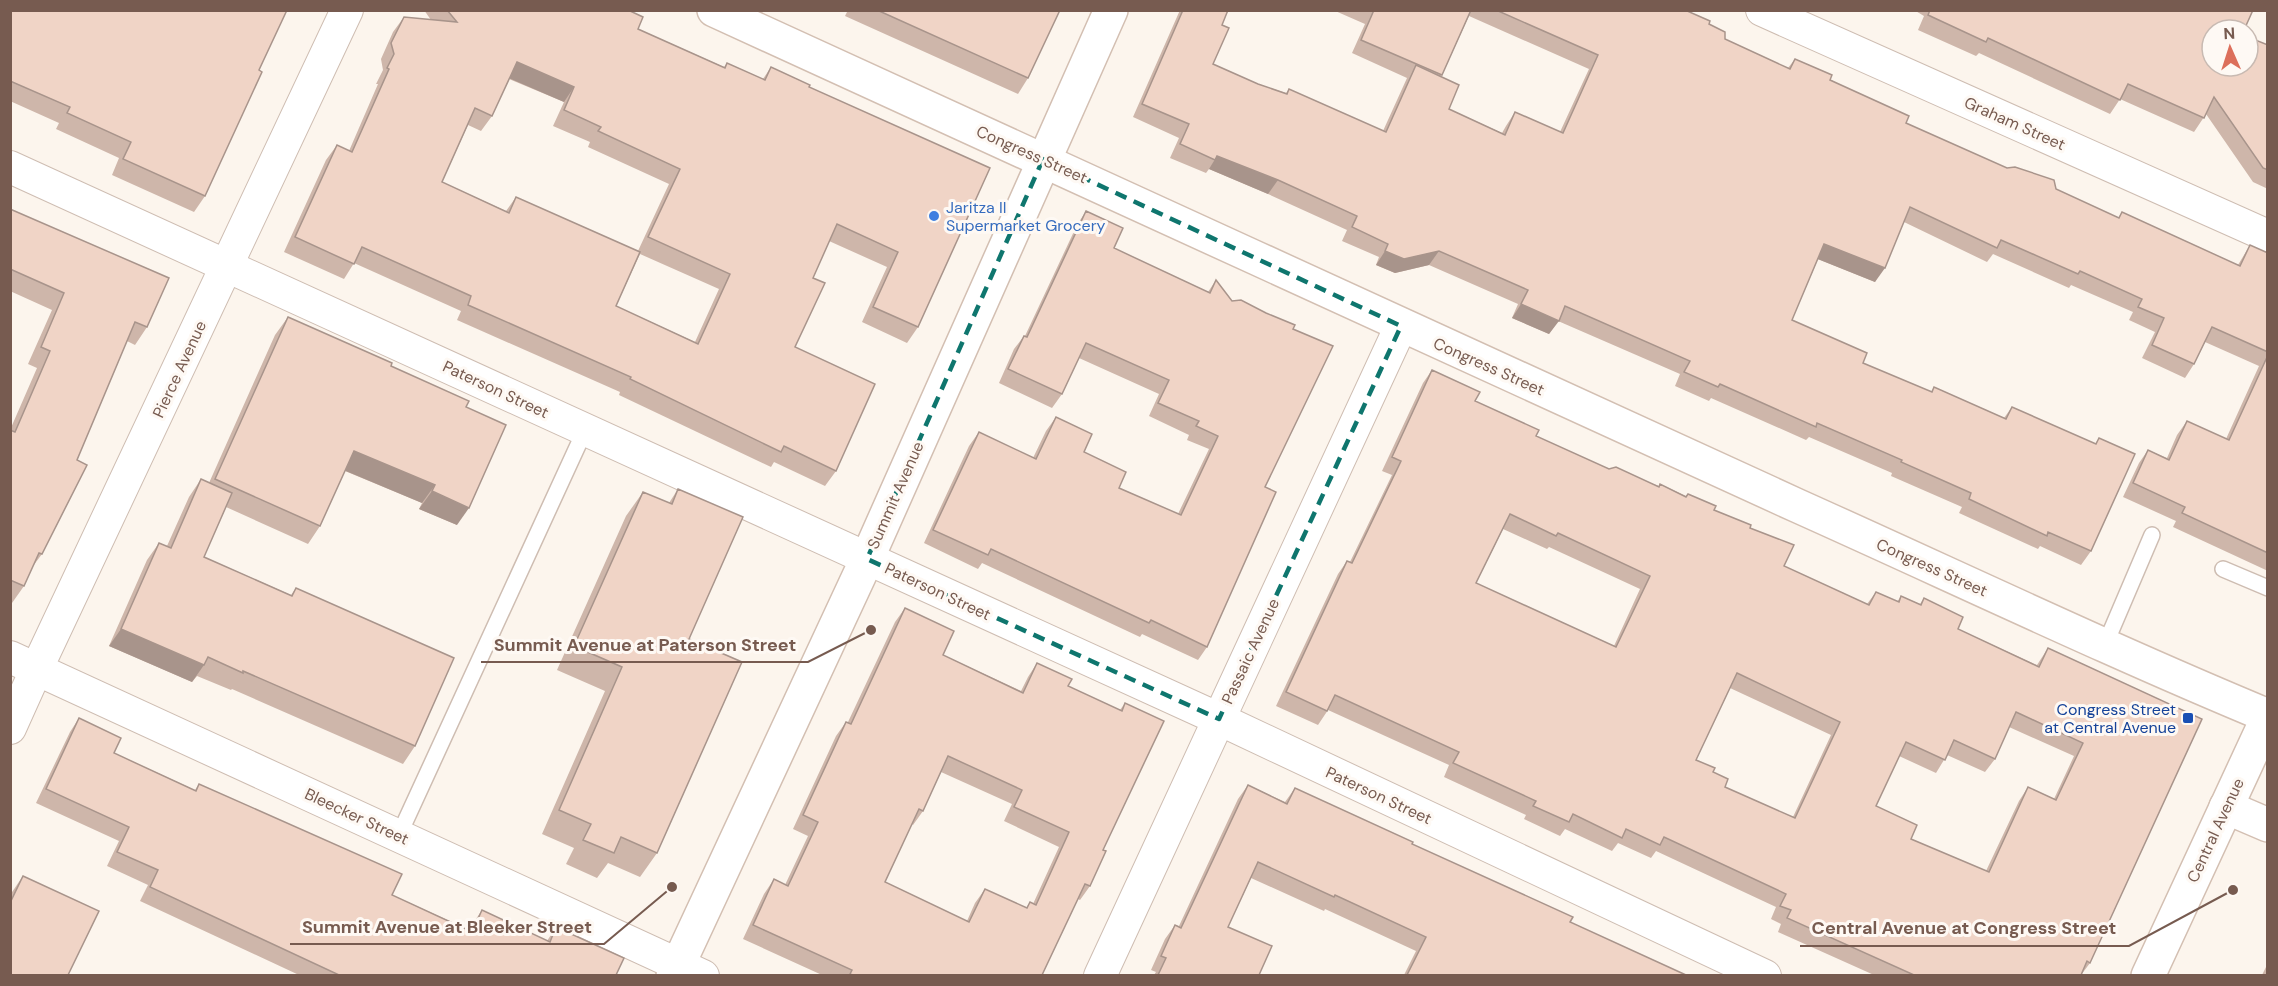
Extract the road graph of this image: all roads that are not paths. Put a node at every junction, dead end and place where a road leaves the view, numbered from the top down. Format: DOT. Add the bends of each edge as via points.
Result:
graph roads {
  1 [pos="347,10"];
  2 [pos="714,10"];
  3 [pos="1111,10"];
  4 [pos="1762,10"];
  5 [pos="1043,159"];
  6 [pos="10,167"];
  7 [pos="2268,236"];
  8 [pos="228,266"];
  9 [pos="1401,326"];
  10 [pos="585,430"];
  11 [pos="2152,536"];
  12 [pos="867,559"];
  13 [pos="2223,569"];
  14 [pos="2268,588"];
  15 [pos="2105,645"];
  16 [pos="24,663"];
  17 [pos="2268,716"];
  18 [pos="1219,719"];
  19 [pos="10,728"];
  20 [pos="2226,807"];
  21 [pos="2268,825"];
  22 [pos="399,836"];
  23 [pos="685,972"];
  24 [pos="1100,975"];
  25 [pos="1765,975"];
  26 [pos="2148,975"];
  1 -- 8 [label="street, Pierce Avenue"];
  2 -- 5 [label="street, Congress Street"];
  3 -- 5 [label="street, Summit Avenue"];
  4 -- 7 [label="street, Graham Street"];
  5 -- 9 [label="street, Congress Street"];
  5 -- 12 [label="street, Summit Avenue"];
  6 -- 8 [label="street, Paterson Street"];
  8 -- 10 [label="street, Paterson Street"];
  8 -- 16 [label="street, Pierce Avenue"];
  9 -- 15 [label="street, Congress Street"];
  9 -- 18 [label="street, Passaic Avenue"];
  10 -- 12 [label="street, Paterson Street"];
  10 -- 22 [label="lane"];
  11 -- 15 [label="lane"];
  12 -- 18 [label="street, Paterson Street"];
  12 -- 23 [label="street, Summit Avenue"];
  13 -- 14 [label="lane"];
  15 -- 17 [label="street, Congress Street"];
  16 -- 19 [label="street, Pierce Avenue"];
  16 -- 22 [label="street, Bleecker Street"];
  17 -- 20 [label="street, Central Avenue"];
  18 -- 24 [label="street, Passaic Avenue"];
  18 -- 25 [label="street, Paterson Street"];
  20 -- 21 [label="street"];
  20 -- 26 [label="street, Central Avenue"];
  22 -- 23 [label="street, Bleecker Street"];
}
